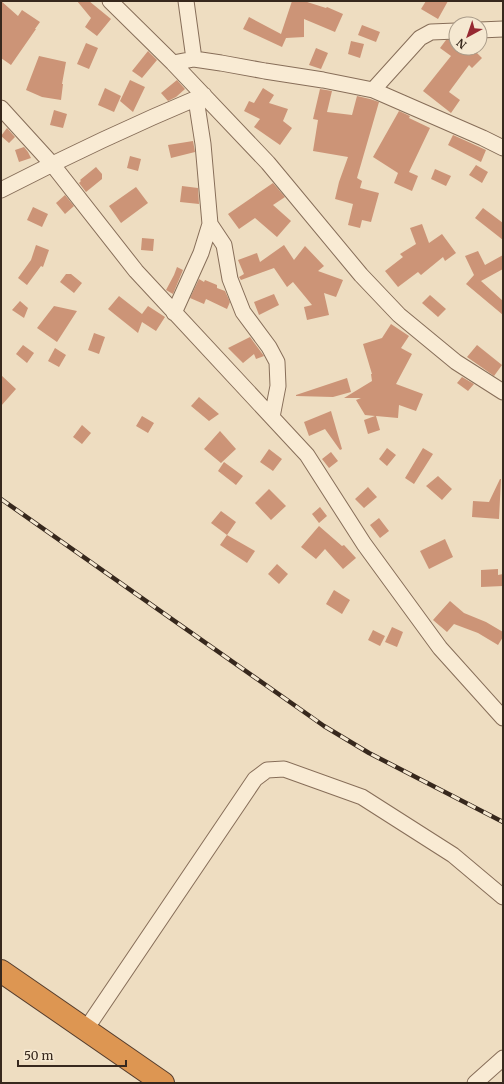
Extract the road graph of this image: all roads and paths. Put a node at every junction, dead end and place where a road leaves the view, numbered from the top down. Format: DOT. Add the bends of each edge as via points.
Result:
graph roads {
  1 [pos="110,1"];
  2 [pos="186,1"];
  3 [pos="503,29"];
  4 [pos="488,30"];
  5 [pos="448,31"];
  6 [pos="194,59"];
  7 [pos="173,63"];
  8 [pos="373,90"];
  9 [pos="200,97"];
  10 [pos="1,108"];
  11 [pos="503,148"];
  12 [pos="52,164"];
  13 [pos="1,190"];
  14 [pos="210,224"];
  15 [pos="174,313"];
  16 [pos="503,392"];
  17 [pos="272,418"];
  18 [pos="503,718"];
  19 [pos="503,897"];
  20 [pos="1,971"];
  21 [pos="86,1029"];
  22 [pos="503,1058"];
  23 [pos="163,1083"];
  24 [pos="475,1083"];
  1 -- 7 [label="street"];
  2 -- 6 [label="street"];
  3 -- 4 [label="street"];
  5 -- 8 [label="street" via="431,32 420,38"];
  6 -- 7 [label="street"];
  6 -- 8 [label="street"];
  7 -- 9 [label="street"];
  8 -- 11 [label="street"];
  9 -- 12 [label="street"];
  9 -- 14 [label="street"];
  9 -- 16 [label="street" via="268,163 361,275 399,315 456,362"];
  10 -- 12 [label="street"];
  12 -- 13 [label="street"];
  12 -- 15 [label="street" via="136,272"];
  14 -- 15 [label="street" via="201,253"];
  14 -- 17 [label="street" via="224,245 230,279 243,312 277,362 278,386"];
  15 -- 17 [label="street"];
  17 -- 18 [label="street" via="307,455 364,544 440,648"];
  19 -- 21 [label="street" via="453,855 362,797 284,769 267,770 255,779"];
  20 -- 21 [label="highway"];
  21 -- 23 [label="highway"];
  22 -- 24 [label="street"];
}
